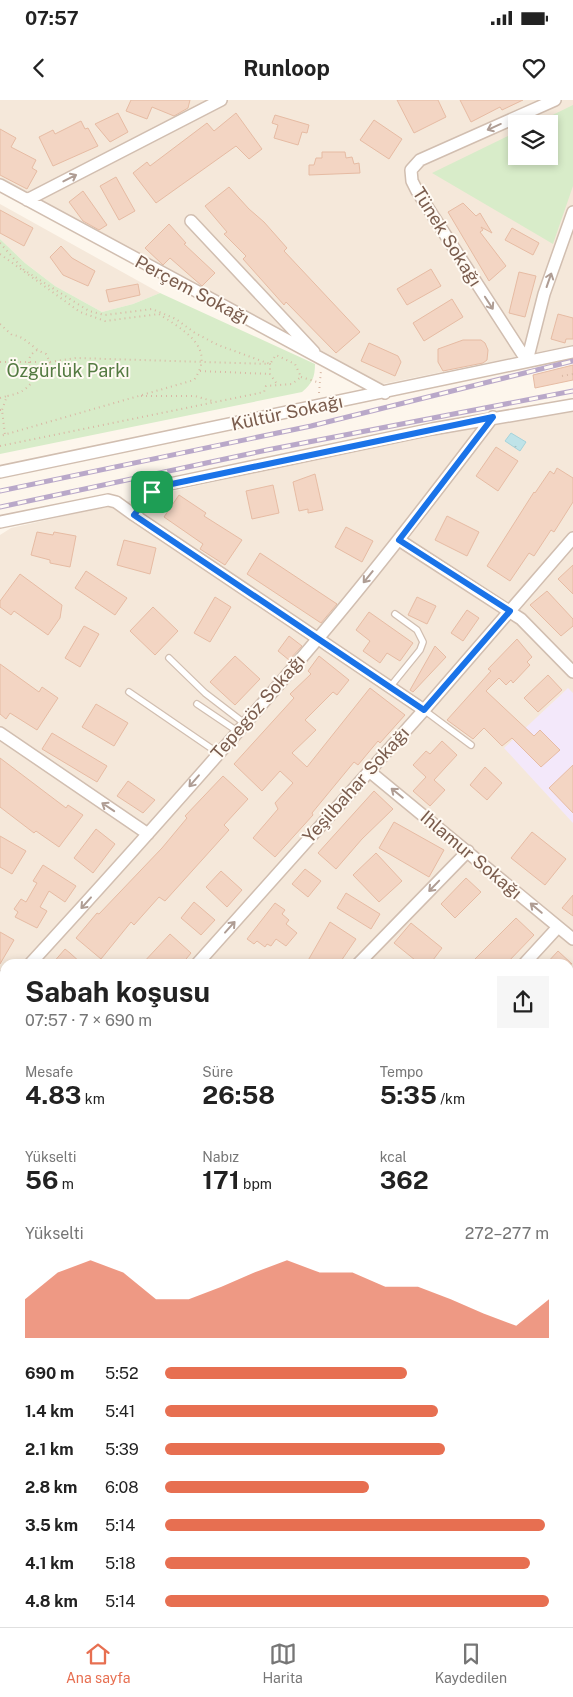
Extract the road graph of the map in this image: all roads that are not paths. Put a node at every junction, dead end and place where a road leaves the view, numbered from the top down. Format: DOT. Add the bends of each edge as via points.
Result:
graph roads {
  1 [pos="221,100"];
  2 [pos="555,100"];
  3 [pos="0,185"];
  4 [pos="27,200"];
  5 [pos="573,212"];
  6 [pos="191,221"];
  7 [pos="573,352"];
  8 [pos="322,360"];
  9 [pos="527,361"];
  10 [pos="384,393"];
  11 [pos="573,405"];
  12 [pos="493,417"];
  13 [pos="0,472"];
  14 [pos="134,515"];
  15 [pos="0,522"];
  16 [pos="573,538"];
  17 [pos="399,540"];
  18 [pos="510,611"];
  19 [pos="395,614"];
  20 [pos="318,639"];
  21 [pos="169,658"];
  22 [pos="573,672"];
  23 [pos="390,687"];
  24 [pos="129,692"];
  25 [pos="197,704"];
  26 [pos="424,710"];
  27 [pos="241,727"];
  28 [pos="0,733"];
  29 [pos="471,746"];
  30 [pos="218,753"];
  31 [pos="369,771"];
  32 [pos="148,834"];
  33 [pos="468,851"];
  34 [pos="558,927"];
  35 [pos="573,939"];
  36 [pos="35,959"];
  37 [pos="202,959"];
  38 [pos="363,959"];
  39 [pos="529,959"];
  4 -- 1 [label="street, one-way"];
  2 -- 9 [label="street, Tünek Sokağı, one-way" via="420,160 411,170 417,191"];
  3 -- 4 [label="street, Perçem Sokağı"];
  4 -- 8 [label="street, Perçem Sokağı"];
  9 -- 5 [label="street, one-way" via="546,289"];
  6 -- 8 [label="street"];
  7 -- 9 [label="street, Kültür Sokağı"];
  8 -- 10 [label="street, Perçem Sokağı"];
  9 -- 10 [label="street, Kültür Sokağı"];
  10 -- 13 [label="street, Kültür Sokağı"];
  11 -- 12 [label="street"];
  12 -- 14 [label="street" via="162,486 153,491"];
  12 -- 17 [label="street, Tepegöz Sokağı"];
  14 -- 15 [label="street" via="108,500"];
  14 -- 20 [label="street"];
  16 -- 18 [label="street, Yeşilbahar Sokağı"];
  17 -- 18 [label="street"];
  17 -- 20 [label="street, Tepegöz Sokağı, one-way"];
  18 -- 22 [label="street"];
  18 -- 26 [label="street, Yeşilbahar Sokağı"];
  19 -- 23 [label="lane" via="417,630 423,642"];
  20 -- 23 [label="street"];
  20 -- 27 [label="street, Tepegöz Sokağı"];
  21 -- 27 [label="lane"];
  23 -- 26 [label="street"];
  24 -- 30 [label="lane"];
  25 -- 27 [label="lane"];
  26 -- 29 [label="lane"];
  26 -- 31 [label="street, Yeşilbahar Sokağı"];
  27 -- 30 [label="street, Tepegöz Sokağı"];
  32 -- 28 [label="street, one-way"];
  30 -- 32 [label="street, Tepegöz Sokağı, one-way"];
  33 -- 31 [label="street, Ihlamur Sokağı, one-way"];
  37 -- 31 [label="street, Yeşilbahar Sokağı, one-way"];
  32 -- 36 [label="street, Tepegöz Sokağı, one-way"];
  34 -- 33 [label="street, Ihlamur Sokağı, one-way"];
  33 -- 38 [label="street, one-way"];
  34 -- 35 [label="street, Ihlamur Sokağı"];
  34 -- 39 [label="street"];
}
